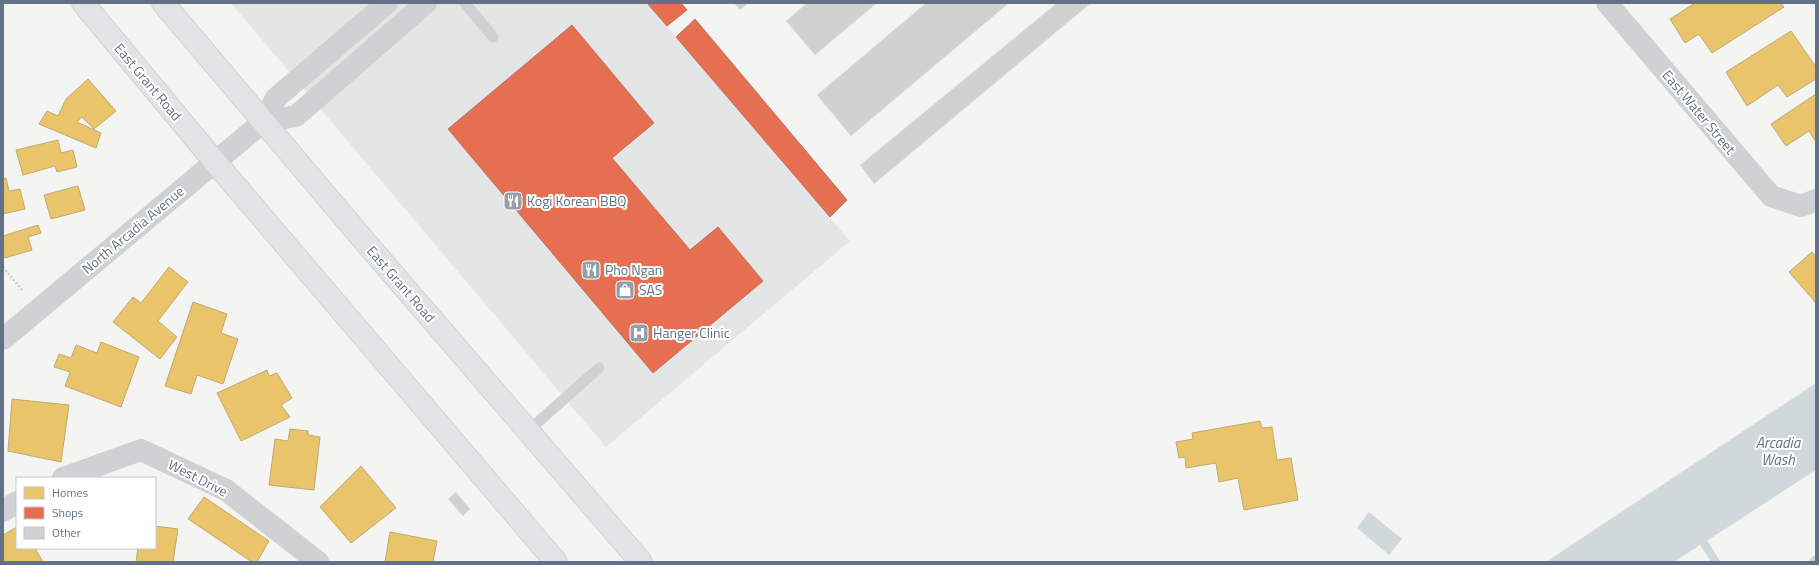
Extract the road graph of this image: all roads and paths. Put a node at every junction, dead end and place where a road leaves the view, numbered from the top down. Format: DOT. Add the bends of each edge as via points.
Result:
graph roads {
  1 [pos="83,3"];
  2 [pos="164,3"];
  3 [pos="387,3"];
  4 [pos="426,3"];
  5 [pos="465,3"];
  6 [pos="1607,3"];
  7 [pos="493,37"];
  8 [pos="263,122"];
  9 [pos="215,162"];
  10 [pos="1809,203"];
  11 [pos="3,267"];
  12 [pos="39,310"];
  13 [pos="3,339"];
  14 [pos="599,368"];
  15 [pos="528,431"];
  16 [pos="66,477"];
  17 [pos="16,503"];
  18 [pos="3,511"];
  19 [pos="634,560"];
  20 [pos="318,562"];
  21 [pos="556,562"];
  1 -- 9 [label="main road, East Grant Road"];
  2 -- 8 [label="main road, East Grant Road"];
  3 -- 8 [label="street, North Arcadia Avenue" via="276,98"];
  4 -- 8 [label="street, North Arcadia Avenue" via="296,116"];
  5 -- 7 [label="lane"];
  6 -- 10 [label="street, East Water Street" via="1771,196"];
  8 -- 9 [label="street, North Arcadia Avenue"];
  8 -- 15 [label="main road, East Grant Road"];
  9 -- 12 [label="street, North Arcadia Avenue"];
  9 -- 21 [label="main road, East Grant Road"];
  11 -- 12 [label="path"];
  12 -- 13 [label="street, North Arcadia Avenue"];
  14 -- 15 [label="lane"];
  15 -- 19 [label="main road, East Grant Road"];
  16 -- 20 [label="street, West Drive" via="141,450 226,490"];
  17 -- 18 [label="street"];
}
